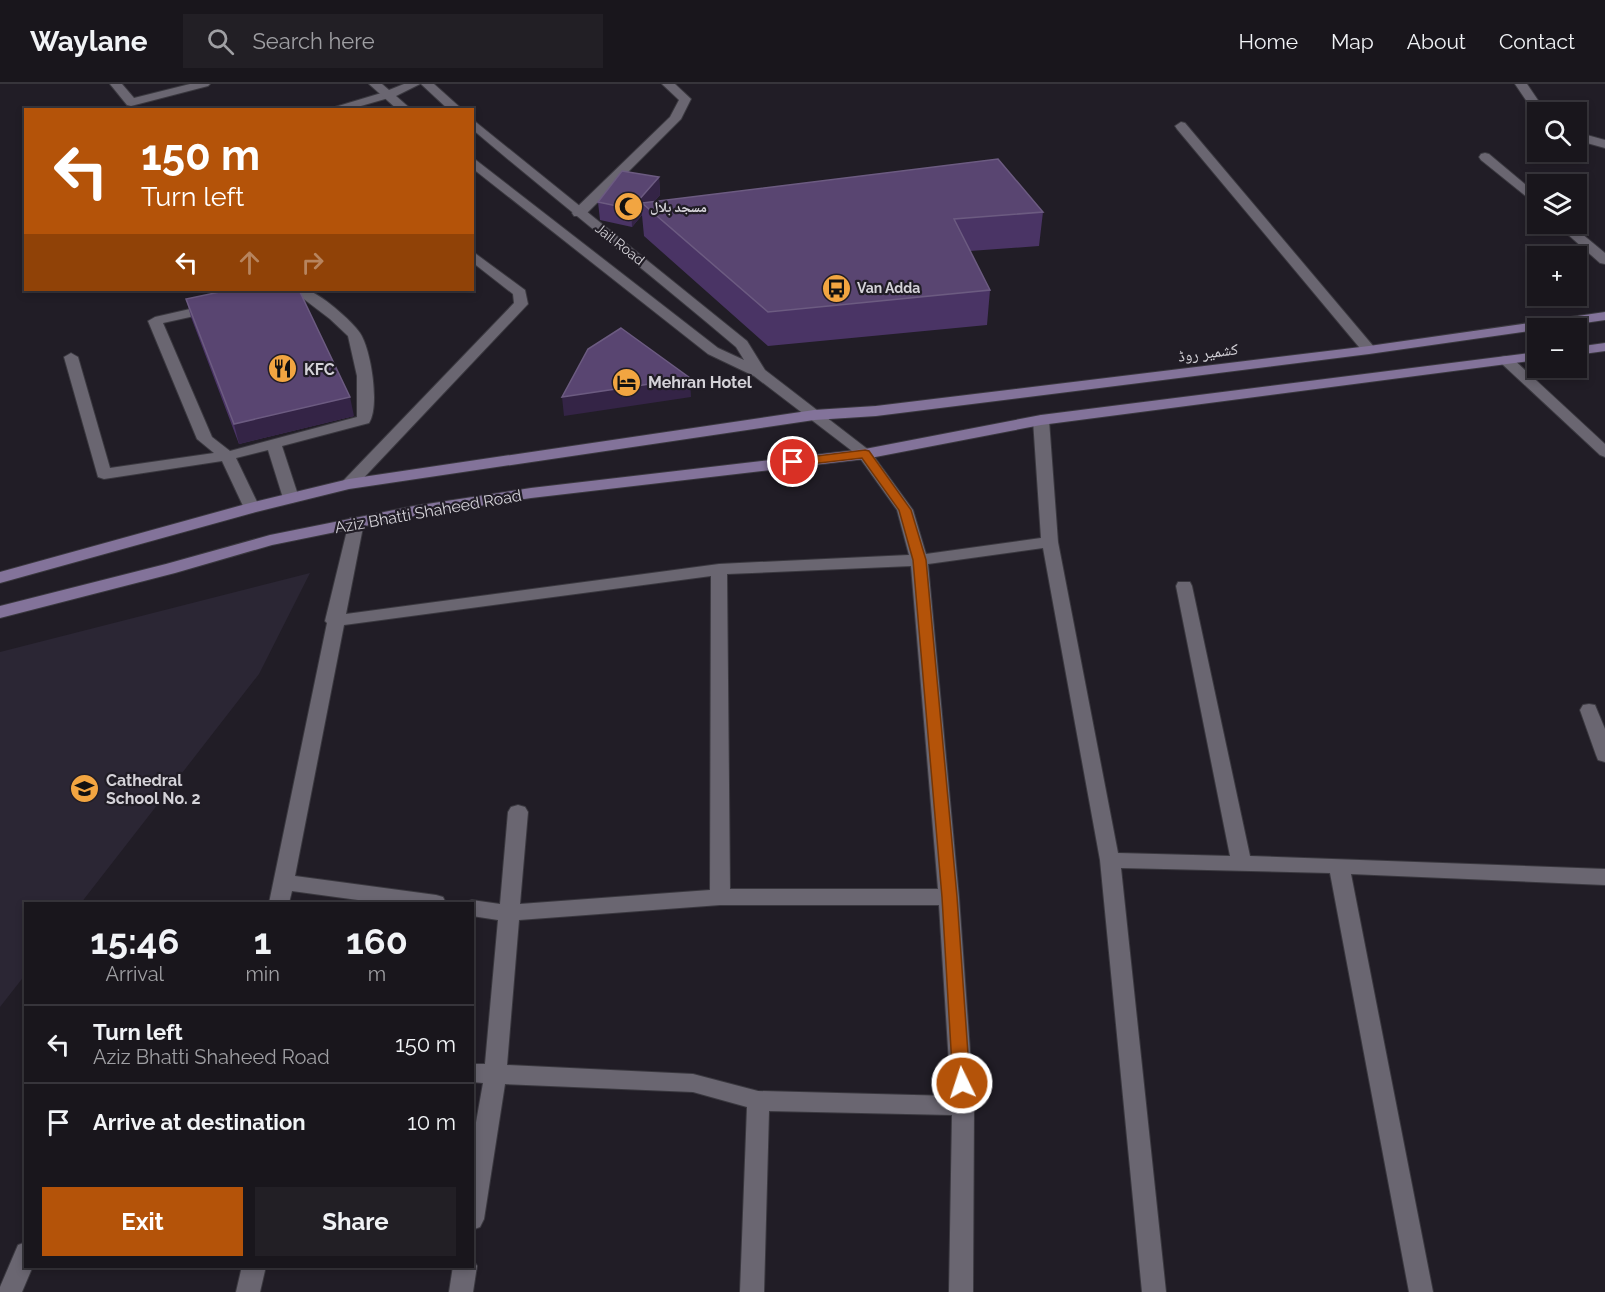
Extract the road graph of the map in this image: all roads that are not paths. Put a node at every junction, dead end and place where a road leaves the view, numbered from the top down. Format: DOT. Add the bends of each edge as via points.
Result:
graph roads {
  1 [pos="116,84"];
  2 [pos="204,84"];
  3 [pos="375,84"];
  4 [pos="414,84"];
  5 [pos="427,84"];
  6 [pos="668,84"];
  7 [pos="1521,84"];
  8 [pos="388,95"];
  9 [pos="1533,102"];
  10 [pos="339,108"];
  11 [pos="404,108"];
  12 [pos="455,108"];
  13 [pos="474,124"];
  14 [pos="1181,126"];
  15 [pos="1587,139"];
  16 [pos="1605,144"];
  17 [pos="1485,157"];
  18 [pos="474,163"];
  19 [pos="1527,193"];
  20 [pos="579,213"];
  21 [pos="562,232"];
  22 [pos="1575,234"];
  23 [pos="474,257"];
  24 [pos="1605,260"];
  25 [pos="295,291"];
  26 [pos="225,305"];
  27 [pos="1605,316"];
  28 [pos="1605,347"];
  29 [pos="1587,349"];
  30 [pos="1370,350"];
  31 [pos="71,357"];
  32 [pos="1527,357"];
  33 [pos="1506,360"];
  34 [pos="759,373"];
  35 [pos="814,415"];
  36 [pos="1041,420"];
  37 [pos="273,443"];
  38 [pos="1605,452"];
  39 [pos="865,454"];
  40 [pos="227,456"];
  41 [pos="349,484"];
  42 [pos="291,498"];
  43 [pos="252,508"];
  44 [pos="356,522"];
  45 [pos="1050,542"];
  46 [pos="919,560"];
  47 [pos="719,569"];
  48 [pos="0,578"];
  49 [pos="1184,586"];
  50 [pos="0,612"];
  51 [pos="334,621"];
  52 [pos="1589,710"];
  53 [pos="1605,755"];
  54 [pos="518,812"];
  55 [pos="1110,860"];
  56 [pos="1242,864"];
  57 [pos="1338,866"];
  58 [pos="1605,877"];
  59 [pos="285,882"];
  60 [pos="720,897"];
  61 [pos="949,897"];
  62 [pos="279,902"];
  63 [pos="429,902"];
  64 [pos="474,908"];
  65 [pos="508,913"];
  66 [pos="484,1074"];
  67 [pos="758,1101"];
  68 [pos="963,1106"];
  69 [pos="474,1195"];
  70 [pos="24,1258"];
  71 [pos="254,1268"];
  72 [pos="465,1268"];
  73 [pos="10,1292"];
  74 [pos="248,1292"];
  75 [pos="461,1292"];
  76 [pos="752,1292"];
  77 [pos="961,1292"];
  78 [pos="1154,1292"];
  79 [pos="1421,1292"];
  1 -- 2 [label="street" via="130,102"];
  3 -- 8 [label="street"];
  4 -- 8 [label="street"];
  5 -- 12 [label="street"];
  6 -- 20 [label="street" via="685,99 675,119"];
  7 -- 9 [label="street"];
  8 -- 10 [label="street"];
  8 -- 11 [label="street"];
  13 -- 20 [label="street, Jail Road"];
  14 -- 30 [label="street"];
  15 -- 16 [label="street"];
  17 -- 19 [label="street"];
  18 -- 21 [label="street, Jail Road"];
  20 -- 21 [label="street"];
  20 -- 34 [label="street, Jail Road" via="742,344"];
  21 -- 34 [label="street, Jail Road" via="713,351"];
  22 -- 24 [label="street"];
  23 -- 41 [label="street" via="520,293 521,304"];
  25 -- 37 [label="street" via="328,310 356,336 368,414 364,420"];
  26 -- 40 [label="street" via="155,321 205,439"];
  27 -- 30 [label="main road, کشمیر روڈ"];
  28 -- 29 [label="main road"];
  30 -- 35 [label="main road, کشمیر روڈ"];
  31 -- 40 [label="street" via="104,474"];
  32 -- 33 [label="main road"];
  33 -- 36 [label="main road"];
  33 -- 38 [label="street"];
  34 -- 35 [label="street, Jail Road"];
  35 -- 39 [label="street, Jail Road"];
  35 -- 41 [label="main road"];
  36 -- 39 [label="main road"];
  36 -- 45 [label="street"];
  37 -- 40 [label="street"];
  37 -- 42 [label="street"];
  39 -- 44 [label="main road, Aziz Bhatti Shaheed Road" via="531,493"];
  39 -- 46 [label="street, Jail Road" via="905,510"];
  40 -- 43 [label="street"];
  41 -- 42 [label="main road"];
  42 -- 43 [label="main road"];
  43 -- 48 [label="main road"];
  44 -- 50 [label="main road, Aziz Bhatti Shaheed Road" via="270,540"];
  44 -- 51 [label="street"];
  45 -- 46 [label="street"];
  45 -- 55 [label="street"];
  46 -- 47 [label="street"];
  46 -- 61 [label="street, Jail Road"];
  47 -- 51 [label="street"];
  47 -- 60 [label="street"];
  49 -- 56 [label="street"];
  51 -- 59 [label="street"];
  52 -- 53 [label="street"];
  54 -- 65 [label="street"];
  55 -- 56 [label="street"];
  55 -- 78 [label="street"];
  56 -- 57 [label="street"];
  57 -- 58 [label="street"];
  57 -- 79 [label="street"];
  59 -- 62 [label="street"];
  59 -- 63 [label="street"];
  60 -- 61 [label="street"];
  60 -- 65 [label="street"];
  61 -- 68 [label="street, Jail Road"];
  64 -- 65 [label="street"];
  65 -- 66 [label="street"];
  66 -- 67 [label="street" via="693,1083"];
  66 -- 69 [label="street"];
  67 -- 68 [label="street"];
  67 -- 76 [label="street"];
  68 -- 77 [label="street, Jail Road"];
  70 -- 73 [label="street"];
  71 -- 74 [label="street"];
  72 -- 75 [label="street"];
}
